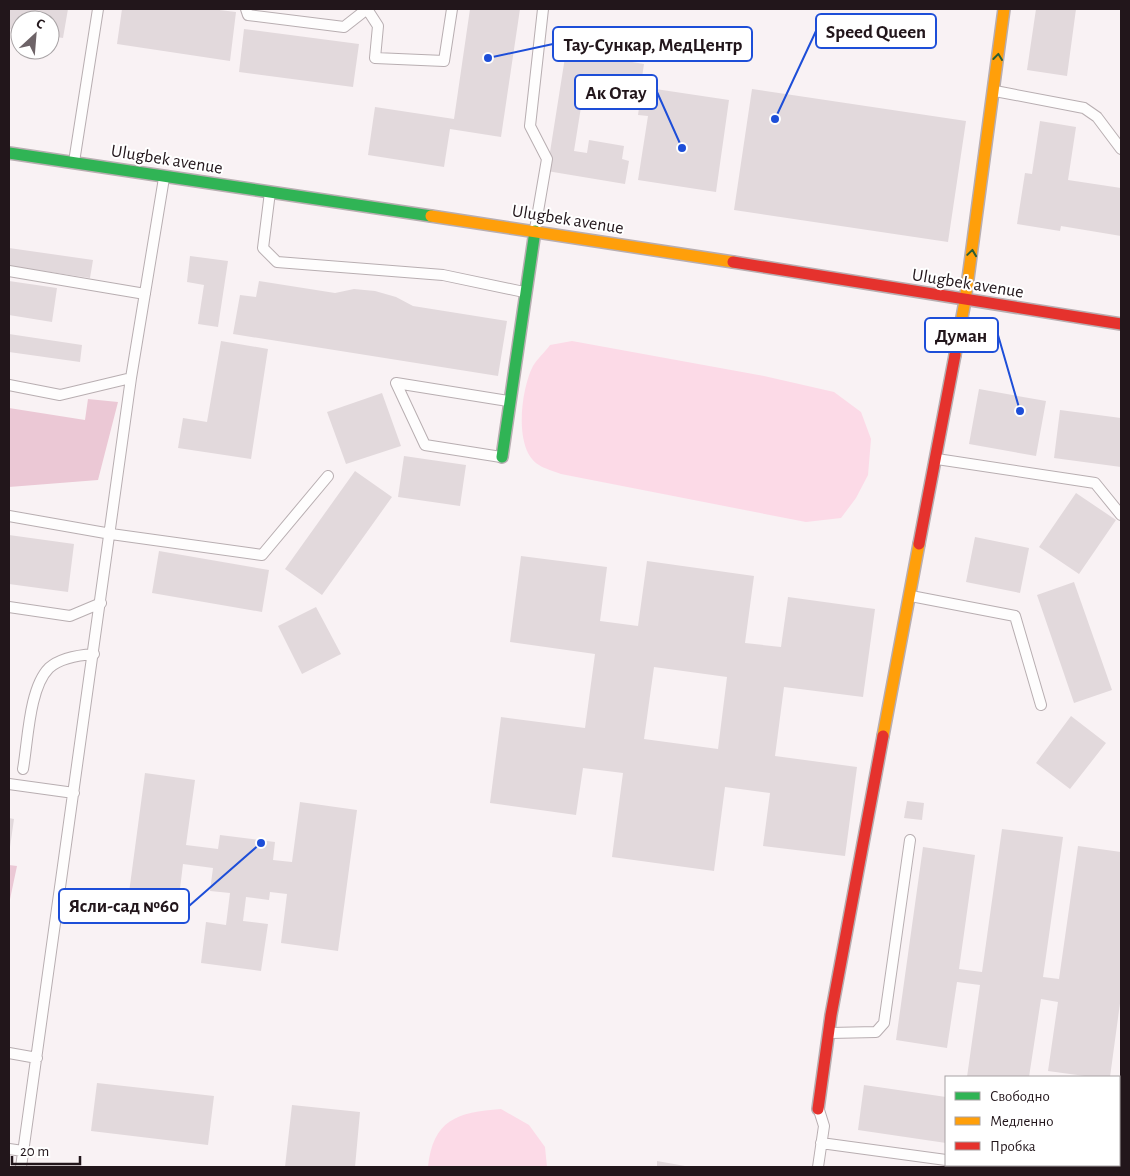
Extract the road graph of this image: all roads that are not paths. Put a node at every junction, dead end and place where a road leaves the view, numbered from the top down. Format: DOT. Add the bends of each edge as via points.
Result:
graph roads {
  1 [pos="98,9"];
  2 [pos="246,9"];
  3 [pos="368,9"];
  4 [pos="452,9"];
  5 [pos="543,9"];
  6 [pos="1004,9"];
  7 [pos="993,90"];
  8 [pos="1121,149"];
  9 [pos="9,154"];
  10 [pos="74,163"];
  11 [pos="164,177"];
  12 [pos="270,192"];
  13 [pos="535,231"];
  14 [pos="9,271"];
  15 [pos="525,292"];
  16 [pos="145,294"];
  17 [pos="965,301"];
  18 [pos="1121,324"];
  19 [pos="131,378"];
  20 [pos="9,385"];
  21 [pos="510,401"];
  22 [pos="502,457"];
  23 [pos="935,459"];
  24 [pos="328,476"];
  25 [pos="1121,515"];
  26 [pos="9,516"];
  27 [pos="111,534"];
  28 [pos="910,596"];
  29 [pos="101,604"];
  30 [pos="9,607"];
  31 [pos="94,654"];
  32 [pos="1041,705"];
  33 [pos="23,769"];
  34 [pos="9,784"];
  35 [pos="74,793"];
  36 [pos="910,840"];
  37 [pos="829,1033"];
  38 [pos="9,1053"];
  39 [pos="37,1058"];
  40 [pos="818,1109"];
  41 [pos="821,1143"];
  42 [pos="9,1149"];
  43 [pos="24,1151"];
  44 [pos="945,1160"];
  45 [pos="21,1167"];
  46 [pos="818,1167"];
  1 -- 10 [label="lane"];
  2 -- 3 [label="lane" via="248,15 344,27"];
  3 -- 4 [label="lane" via="378,26 375,58 444,61"];
  5 -- 13 [label="lane" via="530,126 547,159"];
  7 -- 6 [label="street, one-way"];
  7 -- 8 [label="lane" via="1084,108 1097,117"];
  17 -- 7 [label="street, one-way"];
  9 -- 10 [label="street, Ulugbek avenue"];
  10 -- 11 [label="street, Ulugbek avenue"];
  11 -- 12 [label="street, Ulugbek avenue"];
  11 -- 16 [label="lane"];
  12 -- 13 [label="street, Ulugbek avenue"];
  12 -- 15 [label="lane" via="263,248 277,262 443,276"];
  13 -- 15 [label="street"];
  13 -- 17 [label="street, Ulugbek avenue"];
  14 -- 16 [label="lane"];
  15 -- 21 [label="street"];
  16 -- 19 [label="lane"];
  17 -- 18 [label="street, Ulugbek avenue"];
  17 -- 23 [label="street"];
  19 -- 20 [label="lane" via="60,395"];
  19 -- 27 [label="lane"];
  21 -- 22 [label="street"];
  21 -- 22 [label="lane" via="396,382 425,446"];
  23 -- 25 [label="lane" via="1095,483"];
  23 -- 28 [label="street"];
  24 -- 27 [label="lane" via="262,554"];
  26 -- 27 [label="lane"];
  27 -- 29 [label="lane"];
  28 -- 32 [label="lane" via="1015,616"];
  28 -- 37 [label="street"];
  29 -- 30 [label="lane" via="70,616"];
  29 -- 31 [label="lane"];
  31 -- 33 [label="lane" via="76,656 50,667 37,686"];
  31 -- 35 [label="lane"];
  34 -- 35 [label="lane"];
  35 -- 39 [label="lane"];
  36 -- 37 [label="lane" via="884,1023 876,1032"];
  37 -- 40 [label="street"];
  38 -- 39 [label="lane"];
  39 -- 43 [label="lane"];
  40 -- 41 [label="lane" via="824,1126"];
  41 -- 44 [label="lane"];
  41 -- 46 [label="lane"];
  42 -- 43 [label="lane"];
  43 -- 45 [label="lane"];
}
